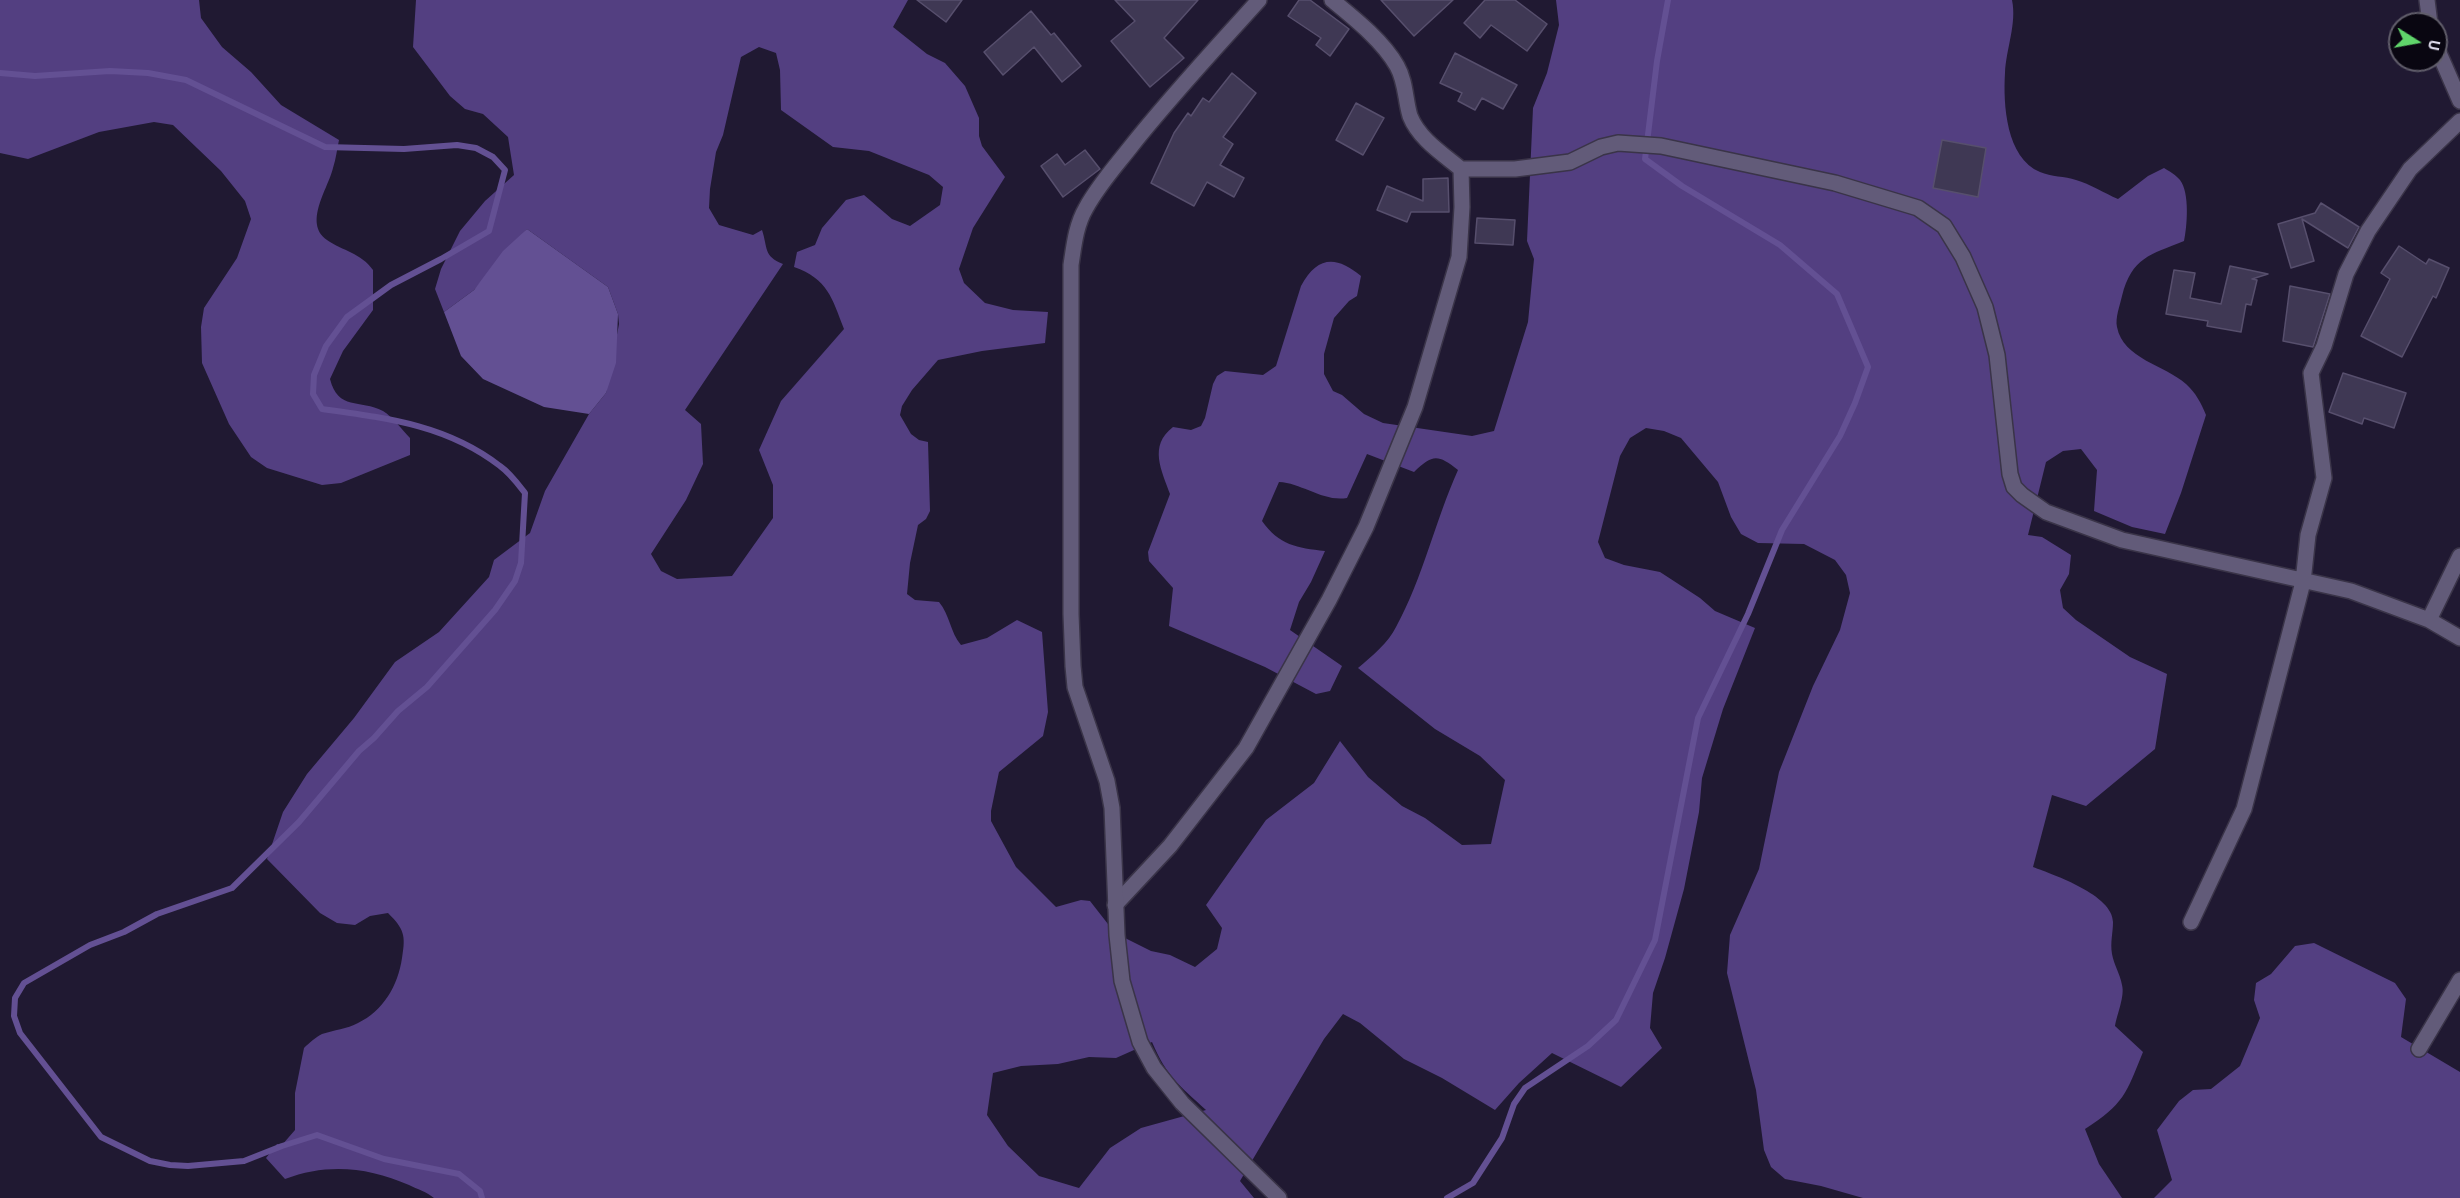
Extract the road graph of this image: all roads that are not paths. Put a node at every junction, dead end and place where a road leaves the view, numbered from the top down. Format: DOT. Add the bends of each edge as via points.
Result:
graph roads {
  1 [pos="1259,0"];
  2 [pos="1332,0"];
  3 [pos="2447,72"];
  4 [pos="2460,101"];
  5 [pos="2460,121"];
  6 [pos="1461,169"];
  7 [pos="2460,556"];
  8 [pos="2303,582"];
  9 [pos="2429,620"];
  10 [pos="2460,638"];
  11 [pos="1115,905"];
  12 [pos="2191,922"];
  13 [pos="2460,980"];
  14 [pos="2419,1048"];
  15 [pos="1279,1198"];
  1 -- 11 [label="street" via="1209,53 1105,180 1085,209 1075,236 1071,265 1073,666 1075,687 1109,790"];
  2 -- 6 [label="street" via="1358,21 1396,63 1405,83 1410,114 1421,136"];
  3 -- 4 [label="street"];
  5 -- 8 [label="street" via="2410,170 2368,231 2346,274 2324,346 2311,373 2324,478 2308,535"];
  6 -- 8 [label="street" via="1515,170 1570,162 1618,142 1661,146 1835,183 1918,208 1944,226 1963,257 1985,308 1998,355 2010,474 2022,495 2046,512 2122,540"];
  6 -- 11 [label="street" via="1459,257 1415,407 1366,527 1246,748 1170,846"];
  7 -- 9 [label="street"];
  8 -- 9 [label="street" via="2351,591"];
  8 -- 12 [label="street" via="2244,809"];
  9 -- 10 [label="street"];
  11 -- 15 [label="street" via="1122,981 1140,1042 1154,1068 1182,1103"];
  13 -- 14 [label="street"];
}
